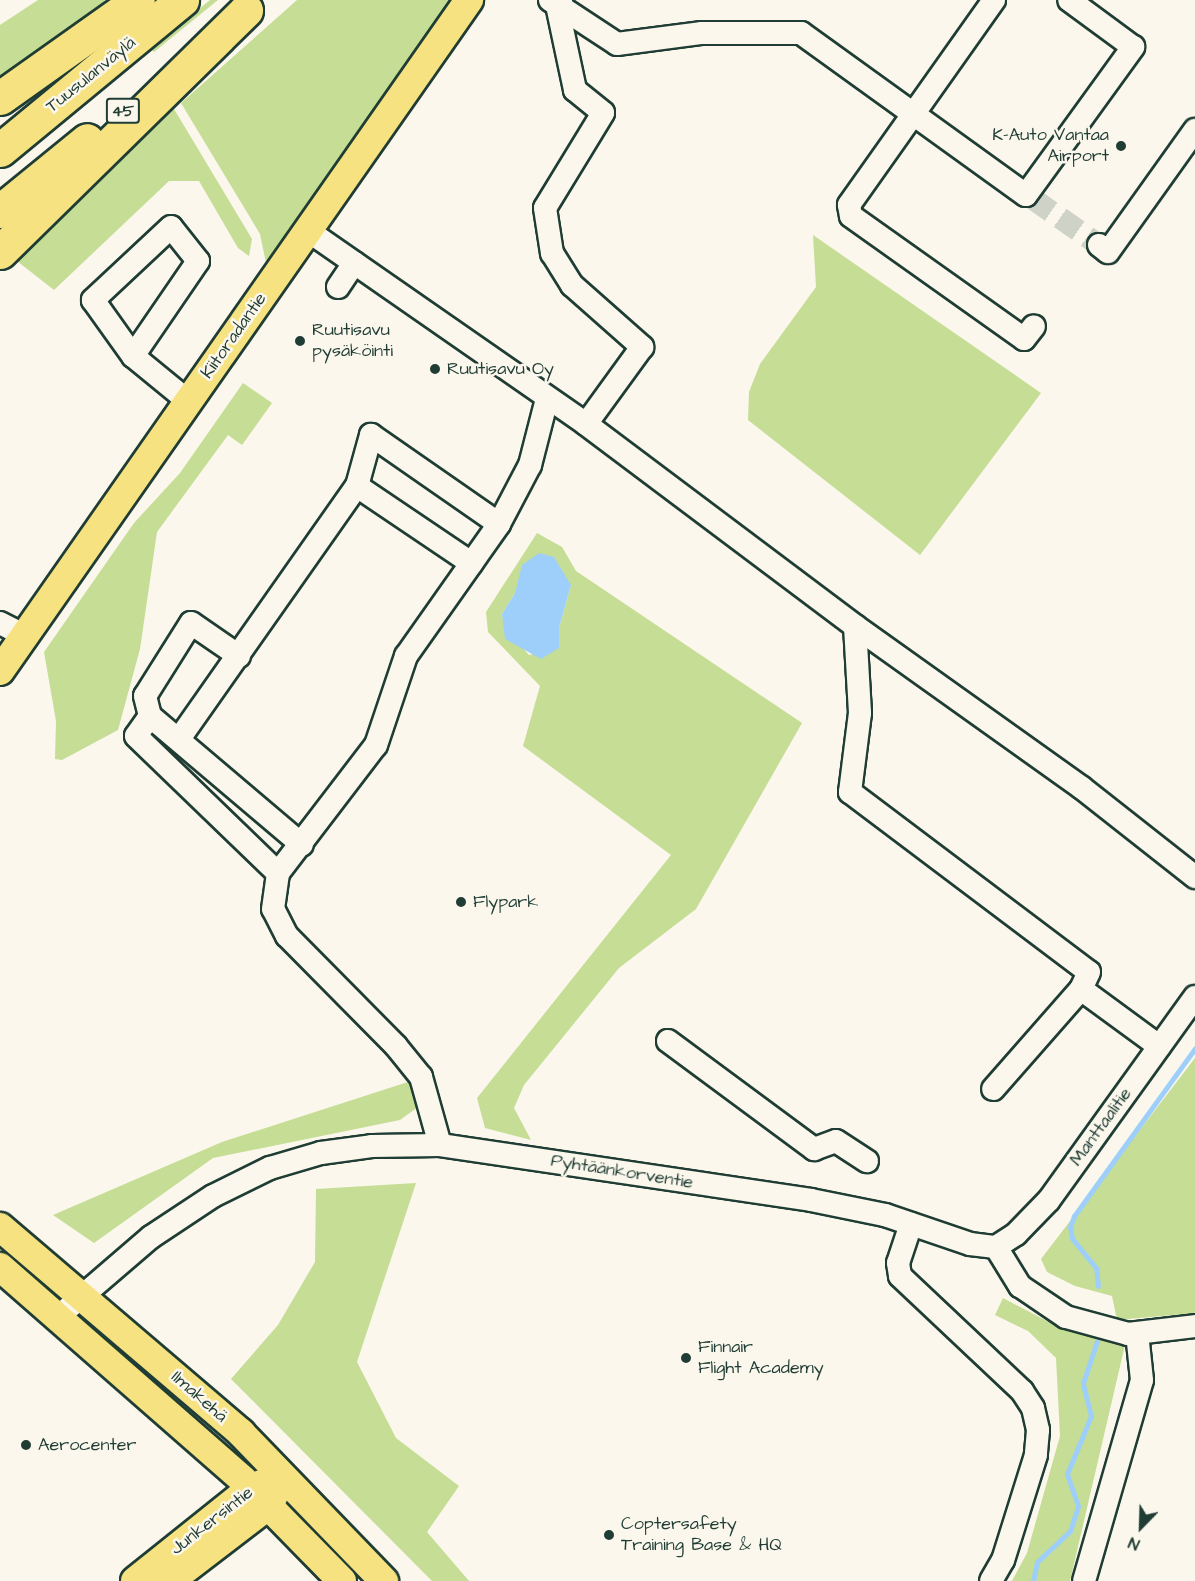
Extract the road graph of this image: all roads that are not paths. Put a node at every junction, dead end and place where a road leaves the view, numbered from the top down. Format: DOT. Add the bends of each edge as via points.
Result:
graph roads {
  1 [pos="138,0"];
  2 [pos="182,0"];
  3 [pos="469,0"];
  4 [pos="994,0"];
  5 [pos="1069,0"];
  6 [pos="556,2"];
  7 [pos="252,5"];
  8 [pos="0,98"];
  9 [pos="913,114"];
  10 [pos="1195,130"];
  11 [pos="0,150"];
  12 [pos="0,211"];
  13 [pos="307,230"];
  14 [pos="1099,245"];
  15 [pos="0,252"];
  16 [pos="354,263"];
  17 [pos="338,287"];
  18 [pos="1034,326"];
  19 [pos="133,356"];
  20 [pos="547,399"];
  21 [pos="188,401"];
  22 [pos="586,424"];
  23 [pos="357,486"];
  24 [pos="498,524"];
  25 [pos="471,563"];
  26 [pos="855,626"];
  27 [pos="12,629"];
  28 [pos="239,656"];
  29 [pos="0,671"];
  30 [pos="150,716"];
  31 [pos="180,739"];
  32 [pos="302,845"];
  33 [pos="278,873"];
  34 [pos="1195,876"];
  35 [pos="1081,989"];
  36 [pos="1193,1004"];
  37 [pos="668,1041"];
  38 [pos="1159,1046"];
  39 [pos="993,1089"];
  40 [pos="440,1145"];
  41 [pos="867,1161"];
  42 [pos="911,1224"];
  43 [pos="0,1227"];
  44 [pos="996,1247"];
  45 [pos="0,1267"];
  46 [pos="81,1294"];
  47 [pos="59,1316"];
  48 [pos="1195,1326"];
  49 [pos="1137,1333"];
  50 [pos="282,1476"];
  51 [pos="260,1497"];
  52 [pos="135,1581"];
  53 [pos="170,1581"];
  54 [pos="342,1581"];
  55 [pos="384,1581"];
  56 [pos="991,1581"];
  57 [pos="1084,1581"];
  1 -- 8 [label="highway"];
  2 -- 11 [label="highway, Tuusulanväylä / 45"];
  3 -- 13 [label="main road, Kiitoradantie"];
  4 -- 9 [label="street"];
  5 -- 9 [label="street" via="1133,47 1030,197"];
  6 -- 9 [label="street" via="617,44 702,33 801,33"];
  6 -- 22 [label="street" via="575,90 603,113 545,208 552,254 572,285 642,347"];
  7 -- 12 [label="highway, 45"];
  7 -- 15 [label="highway"];
  9 -- 18 [label="street" via="851,198 851,216 1024,339"];
  10 -- 14 [label="street" via="1108,252"];
  13 -- 16 [label="street"];
  13 -- 21 [label="main road, Kiitoradantie"];
  16 -- 17 [label="street"];
  16 -- 20 [label="street"];
  19 -- 19 [label="street" via="93,300 171,226 198,261"];
  19 -- 21 [label="street"];
  20 -- 22 [label="street"];
  20 -- 24 [label="street" via="530,465"];
  21 -- 27 [label="main road, Kiitoradantie"];
  22 -- 26 [label="street"];
  23 -- 24 [label="street" via="370,435"];
  23 -- 25 [label="street"];
  23 -- 28 [label="street"];
  24 -- 25 [label="street"];
  25 -- 32 [label="street" via="406,656 376,745"];
  26 -- 34 [label="street" via="1082,788"];
  26 -- 35 [label="street" via="860,713 850,792 1089,972"];
  27 -- 29 [label="main road, Kiitoradantie"];
  28 -- 30 [label="street" via="191,623 145,696"];
  28 -- 31 [label="street"];
  30 -- 31 [label="street"];
  30 -- 33 [label="street" via="136,736"];
  31 -- 32 [label="street"];
  32 -- 33 [label="street"];
  33 -- 40 [label="street" via="273,909 287,936 396,1046 421,1077"];
  35 -- 38 [label="street"];
  35 -- 39 [label="street"];
  36 -- 38 [label="street, Manttaalitie"];
  37 -- 41 [label="street" via="813,1149 836,1141"];
  38 -- 44 [label="street, Manttaalitie" via="1049,1200 1016,1234"];
  40 -- 42 [label="street, Pyhtäänkorventie" via="812,1200"];
  40 -- 46 [label="street, Pyhtäänkorventie" via="351,1149 270,1168 213,1196 151,1237"];
  42 -- 44 [label="street, Pyhtäänkorventie" via="970,1244"];
  42 -- 56 [label="street" via="898,1263 900,1276 1022,1391 1033,1408 1038,1430 1036,1455 1003,1560"];
  43 -- 46 [label="main road, Ilmakehä"];
  44 -- 49 [label="street" via="1020,1286 1046,1305 1091,1326"];
  45 -- 47 [label="main road, Ilmakehä"];
  46 -- 47 [label="street, Pyhtäänkorventie"];
  46 -- 50 [label="main road, Ilmakehä" via="241,1433"];
  47 -- 51 [label="main road, Ilmakehä" via="96,1354"];
  48 -- 49 [label="street"];
  49 -- 57 [label="street" via="1142,1380"];
  50 -- 51 [label="main road, Junkersintie"];
  50 -- 55 [label="main road, Ilmakehä"];
  51 -- 52 [label="main road, Junkersintie"];
  51 -- 53 [label="main road, Junkersintie"];
  51 -- 54 [label="main road, Ilmakehä"];
}
